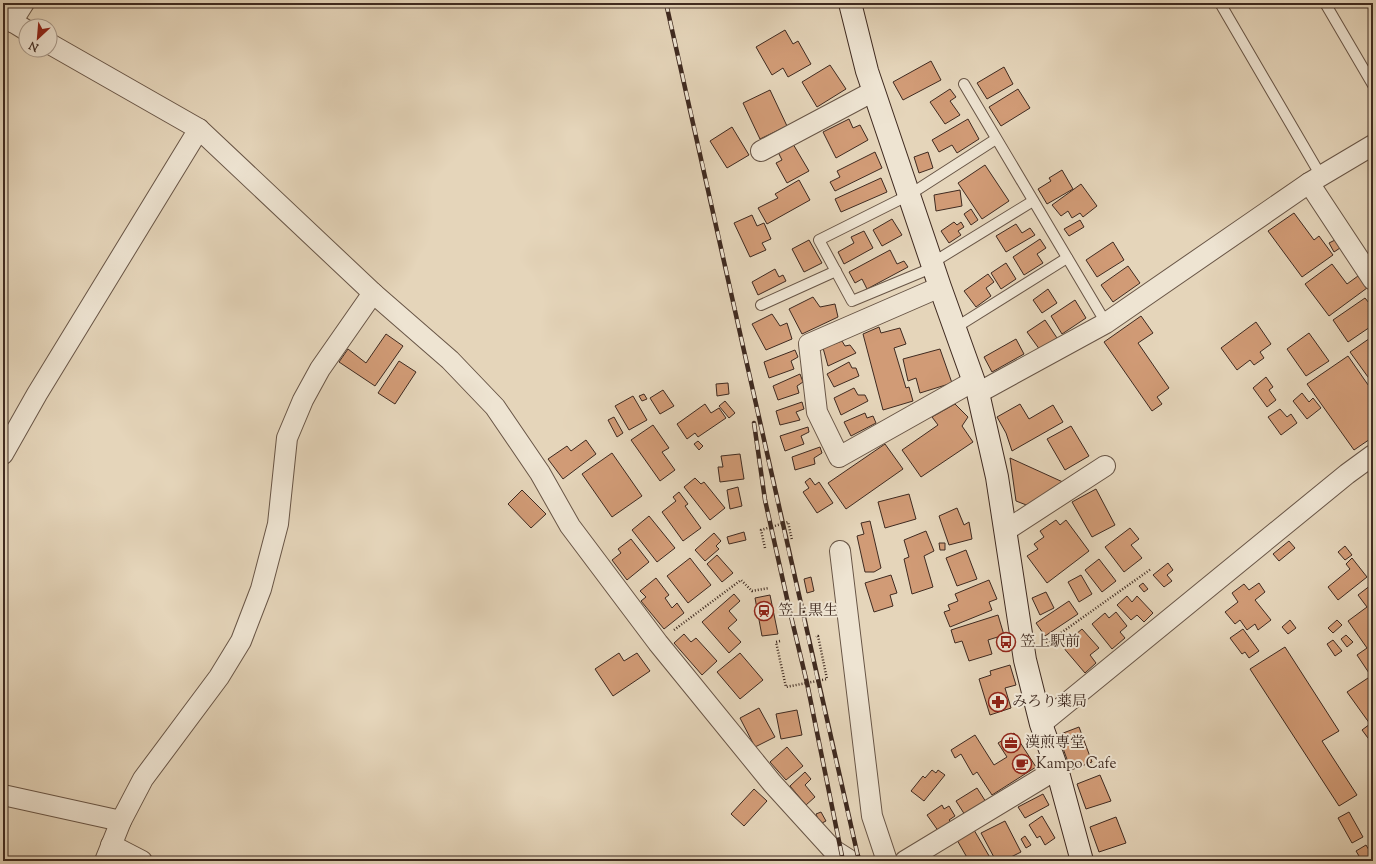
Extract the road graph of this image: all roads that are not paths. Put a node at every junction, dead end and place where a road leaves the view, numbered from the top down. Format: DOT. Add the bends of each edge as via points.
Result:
graph roads {
  1 [pos="24,3"];
  2 [pos="850,3"];
  3 [pos="1220,3"];
  4 [pos="1325,3"];
  5 [pos="14,23"];
  6 [pos="58,49"];
  7 [pos="964,84"];
  8 [pos="1373,85"];
  9 [pos="874,91"];
  10 [pos="199,129"];
  11 [pos="996,138"];
  12 [pos="1373,145"];
  13 [pos="761,151"];
  14 [pos="1315,180"];
  15 [pos="909,195"];
  16 [pos="1033,201"];
  17 [pos="1068,258"];
  18 [pos="836,271"];
  19 [pos="936,272"];
  20 [pos="1373,280"];
  21 [pos="373,293"];
  22 [pos="761,305"];
  23 [pos="1106,323"];
  24 [pos="955,328"];
  25 [pos="976,387"];
  26 [pos="3,454"];
  27 [pos="1373,455"];
  28 [pos="1105,466"];
  29 [pos="1004,532"];
  30 [pos="840,551"];
  31 [pos="1041,724"];
  32 [pos="1057,769"];
  33 [pos="3,795"];
  34 [pos="121,821"];
  35 [pos="108,853"];
  36 [pos="142,861"];
  37 [pos="851,861"];
  38 [pos="886,861"];
  39 [pos="905,861"];
  40 [pos="1082,861"];
  1 -- 5 [label="street"];
  2 -- 9 [label="street"];
  3 -- 14 [label="lane"];
  4 -- 8 [label="lane"];
  6 -- 10 [label="street"];
  7 -- 11 [label="lane"];
  9 -- 13 [label="street"];
  9 -- 15 [label="street"];
  10 -- 21 [label="street"];
  10 -- 26 [label="street"];
  11 -- 15 [label="lane"];
  11 -- 16 [label="lane"];
  12 -- 14 [label="street"];
  14 -- 20 [label="street"];
  14 -- 23 [label="street"];
  15 -- 18 [label="lane" via="819,240"];
  15 -- 19 [label="street"];
  16 -- 17 [label="lane"];
  16 -- 19 [label="lane"];
  17 -- 23 [label="lane"];
  17 -- 24 [label="lane"];
  18 -- 19 [label="lane" via="852,301"];
  18 -- 22 [label="lane"];
  19 -- 24 [label="street"];
  19 -- 25 [label="street" via="809,344 817,412 839,457"];
  21 -- 34 [label="street" via="320,369 287,438 278,524 261,589 241,641 219,678 143,779"];
  21 -- 37 [label="street" via="450,360 495,408 540,473 570,526 658,643 772,784 832,849"];
  23 -- 25 [label="street"];
  24 -- 25 [label="street"];
  25 -- 29 [label="street" via="997,478"];
  27 -- 31 [label="street"];
  28 -- 29 [label="street"];
  29 -- 31 [label="street" via="1025,660"];
  30 -- 38 [label="street" via="872,816"];
  31 -- 32 [label="street"];
  32 -- 39 [label="street"];
  32 -- 40 [label="street"];
  33 -- 34 [label="street"];
  34 -- 35 [label="street"];
  35 -- 36 [label="street"];
}
